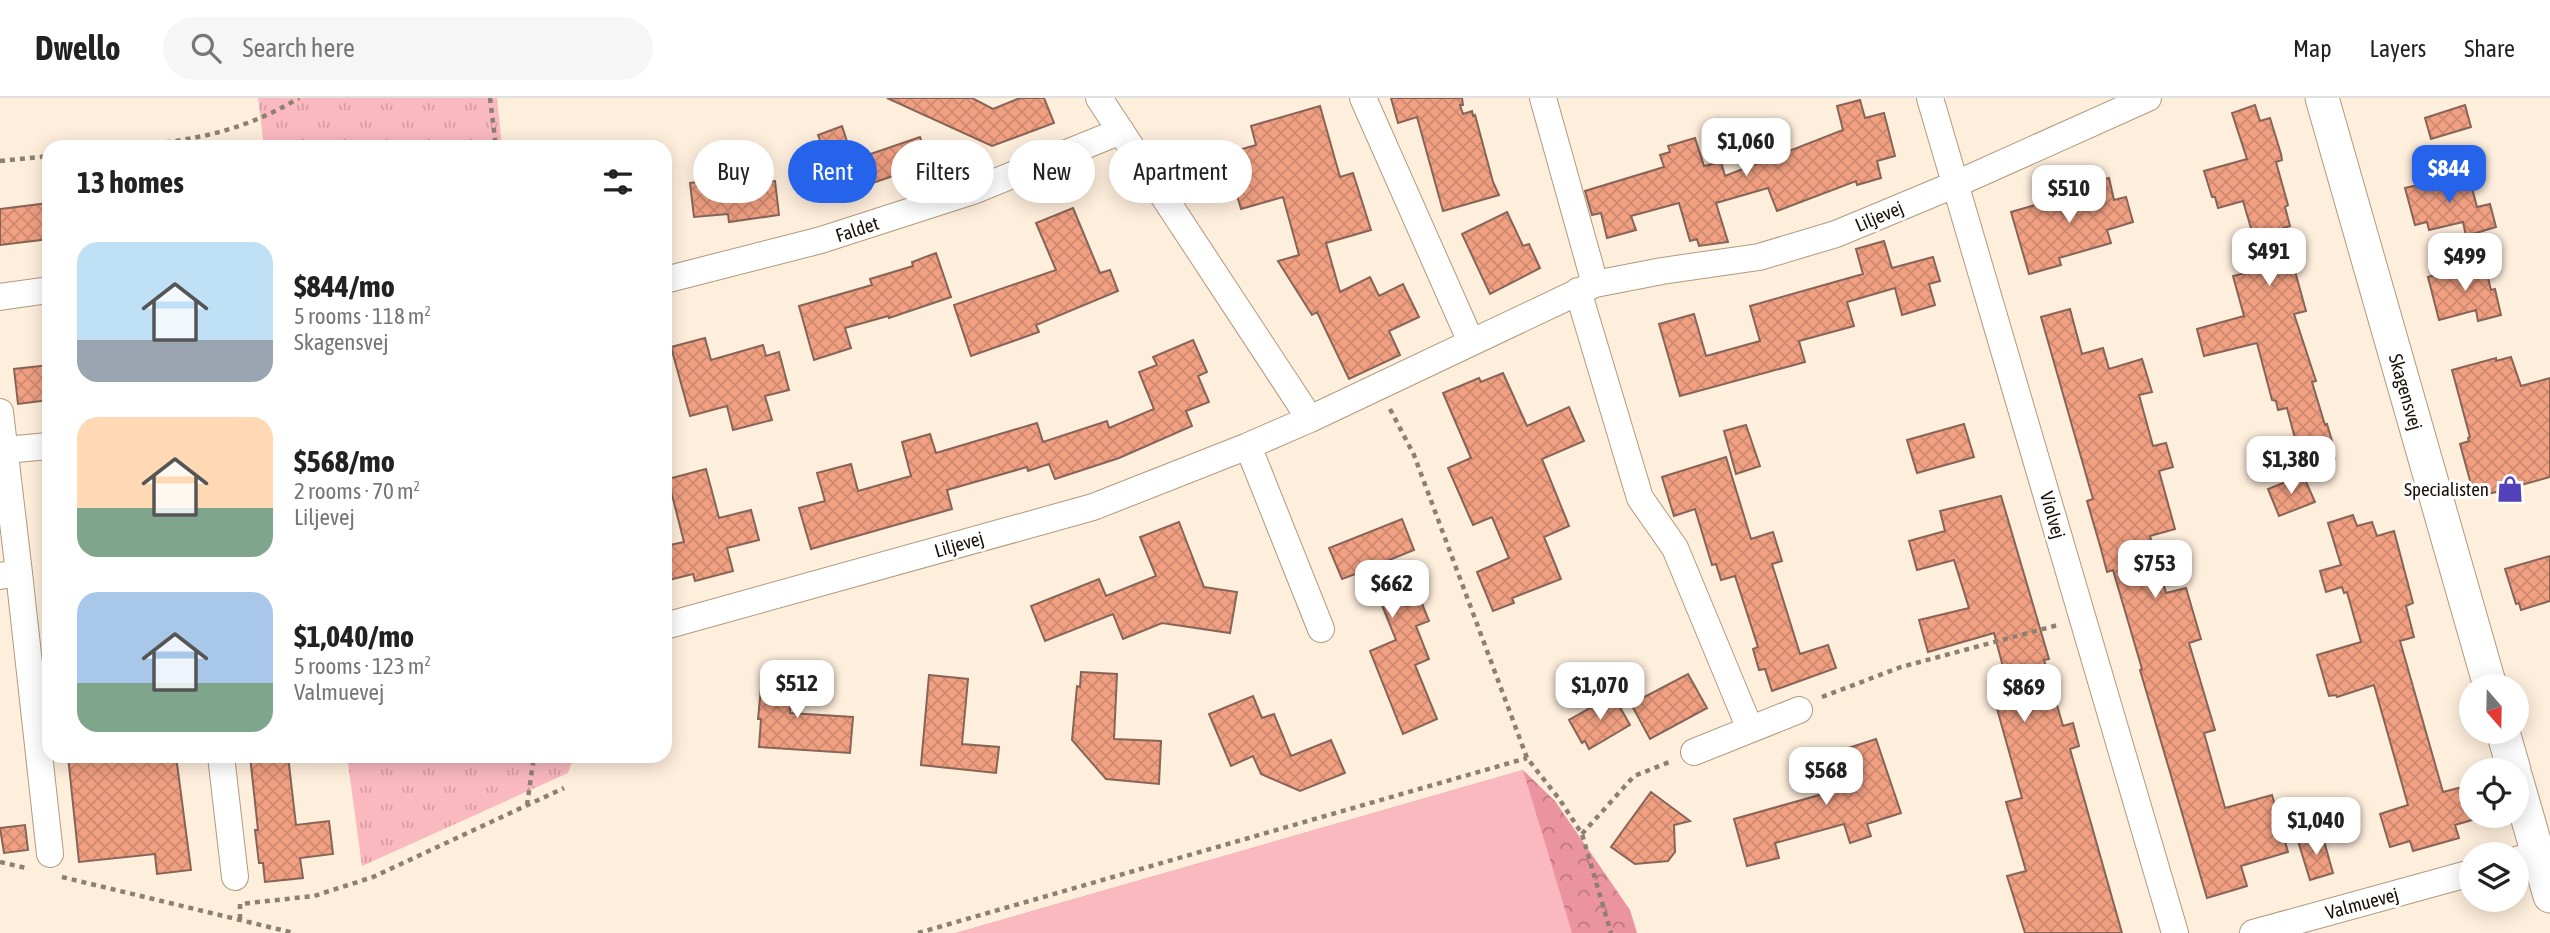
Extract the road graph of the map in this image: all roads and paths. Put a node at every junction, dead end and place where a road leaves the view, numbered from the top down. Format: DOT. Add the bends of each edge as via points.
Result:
graph roads {
  1 [pos="299,98"];
  2 [pos="490,98"];
  3 [pos="1099,98"];
  4 [pos="1363,98"];
  5 [pos="1543,98"];
  6 [pos="1930,98"];
  7 [pos="2148,98"];
  8 [pos="2322,98"];
  9 [pos="1121,131"];
  10 [pos="191,140"];
  11 [pos="495,140"];
  12 [pos="42,157"];
  13 [pos="0,161"];
  14 [pos="1956,184"];
  15 [pos="672,278"];
  16 [pos="1587,288"];
  17 [pos="42,291"];
  18 [pos="0,297"];
  19 [pos="1471,342"];
  20 [pos="1378,386"];
  21 [pos="0,412"];
  22 [pos="1310,419"];
  23 [pos="1248,446"];
  24 [pos="42,447"];
  25 [pos="5,450"];
  26 [pos="9,574"];
  27 [pos="2083,618"];
  28 [pos="672,624"];
  29 [pos="1321,629"];
  30 [pos="2487,674"];
  31 [pos="1799,710"];
  32 [pos="42,711"];
  33 [pos="1750,729"];
  34 [pos="1694,752"];
  35 [pos="1527,758"];
  36 [pos="45,763"];
  37 [pos="222,763"];
  38 [pos="533,763"];
  39 [pos="564,788"];
  40 [pos="527,805"];
  41 [pos="1582,834"];
  42 [pos="2529,860"];
  43 [pos="0,862"];
  44 [pos="52,864"];
  45 [pos="27,868"];
  46 [pos="2459,876"];
  47 [pos="235,877"];
  48 [pos="2550,895"];
  49 [pos="240,919"];
  50 [pos="294,933"];
  51 [pos="918,933"];
  52 [pos="1611,933"];
  53 [pos="2175,933"];
  54 [pos="2253,933"];
  1 -- 10 [label="path" via="270,116"];
  2 -- 11 [label="path"];
  3 -- 9 [label="street"];
  4 -- 19 [label="street"];
  5 -- 16 [label="street"];
  6 -- 14 [label="street, Violvej"];
  7 -- 14 [label="street, Liljevej"];
  8 -- 30 [label="street, Skagensvej"];
  9 -- 15 [label="street, Faldet" via="973,191 846,232"];
  9 -- 22 [label="street"];
  12 -- 13 [label="path"];
  14 -- 16 [label="street, Liljevej" via="1836,234 1759,257"];
  14 -- 27 [label="street, Violvej"];
  16 -- 19 [label="street, Liljevej"];
  16 -- 33 [label="street" via="1640,498 1675,548"];
  17 -- 18 [label="street"];
  19 -- 20 [label="street, Liljevej"];
  20 -- 22 [label="street, Liljevej"];
  20 -- 35 [label="path" via="1414,455"];
  21 -- 25 [label="street"];
  22 -- 23 [label="street, Liljevej"];
  23 -- 28 [label="street, Liljevej" via="1093,507"];
  23 -- 29 [label="street"];
  24 -- 25 [label="street"];
  25 -- 26 [label="street"];
  26 -- 32 [label="street"];
  27 -- 31 [label="path" via="1901,667"];
  27 -- 53 [label="street, Violvej"];
  31 -- 33 [label="street"];
  33 -- 34 [label="street"];
  34 -- 41 [label="path" via="1634,776"];
  35 -- 41 [label="path"];
  35 -- 51 [label="path"];
  36 -- 44 [label="street"];
  37 -- 47 [label="street"];
  38 -- 40 [label="path"];
  39 -- 40 [label="path"];
  40 -- 49 [label="path" via="373,877 314,896 240,904"];
  41 -- 52 [label="path"];
  42 -- 48 [label="street"];
  43 -- 45 [label="path"];
  44 -- 49 [label="path"];
  46 -- 54 [label="street, Valmuevej"];
  49 -- 50 [label="path"];
}
